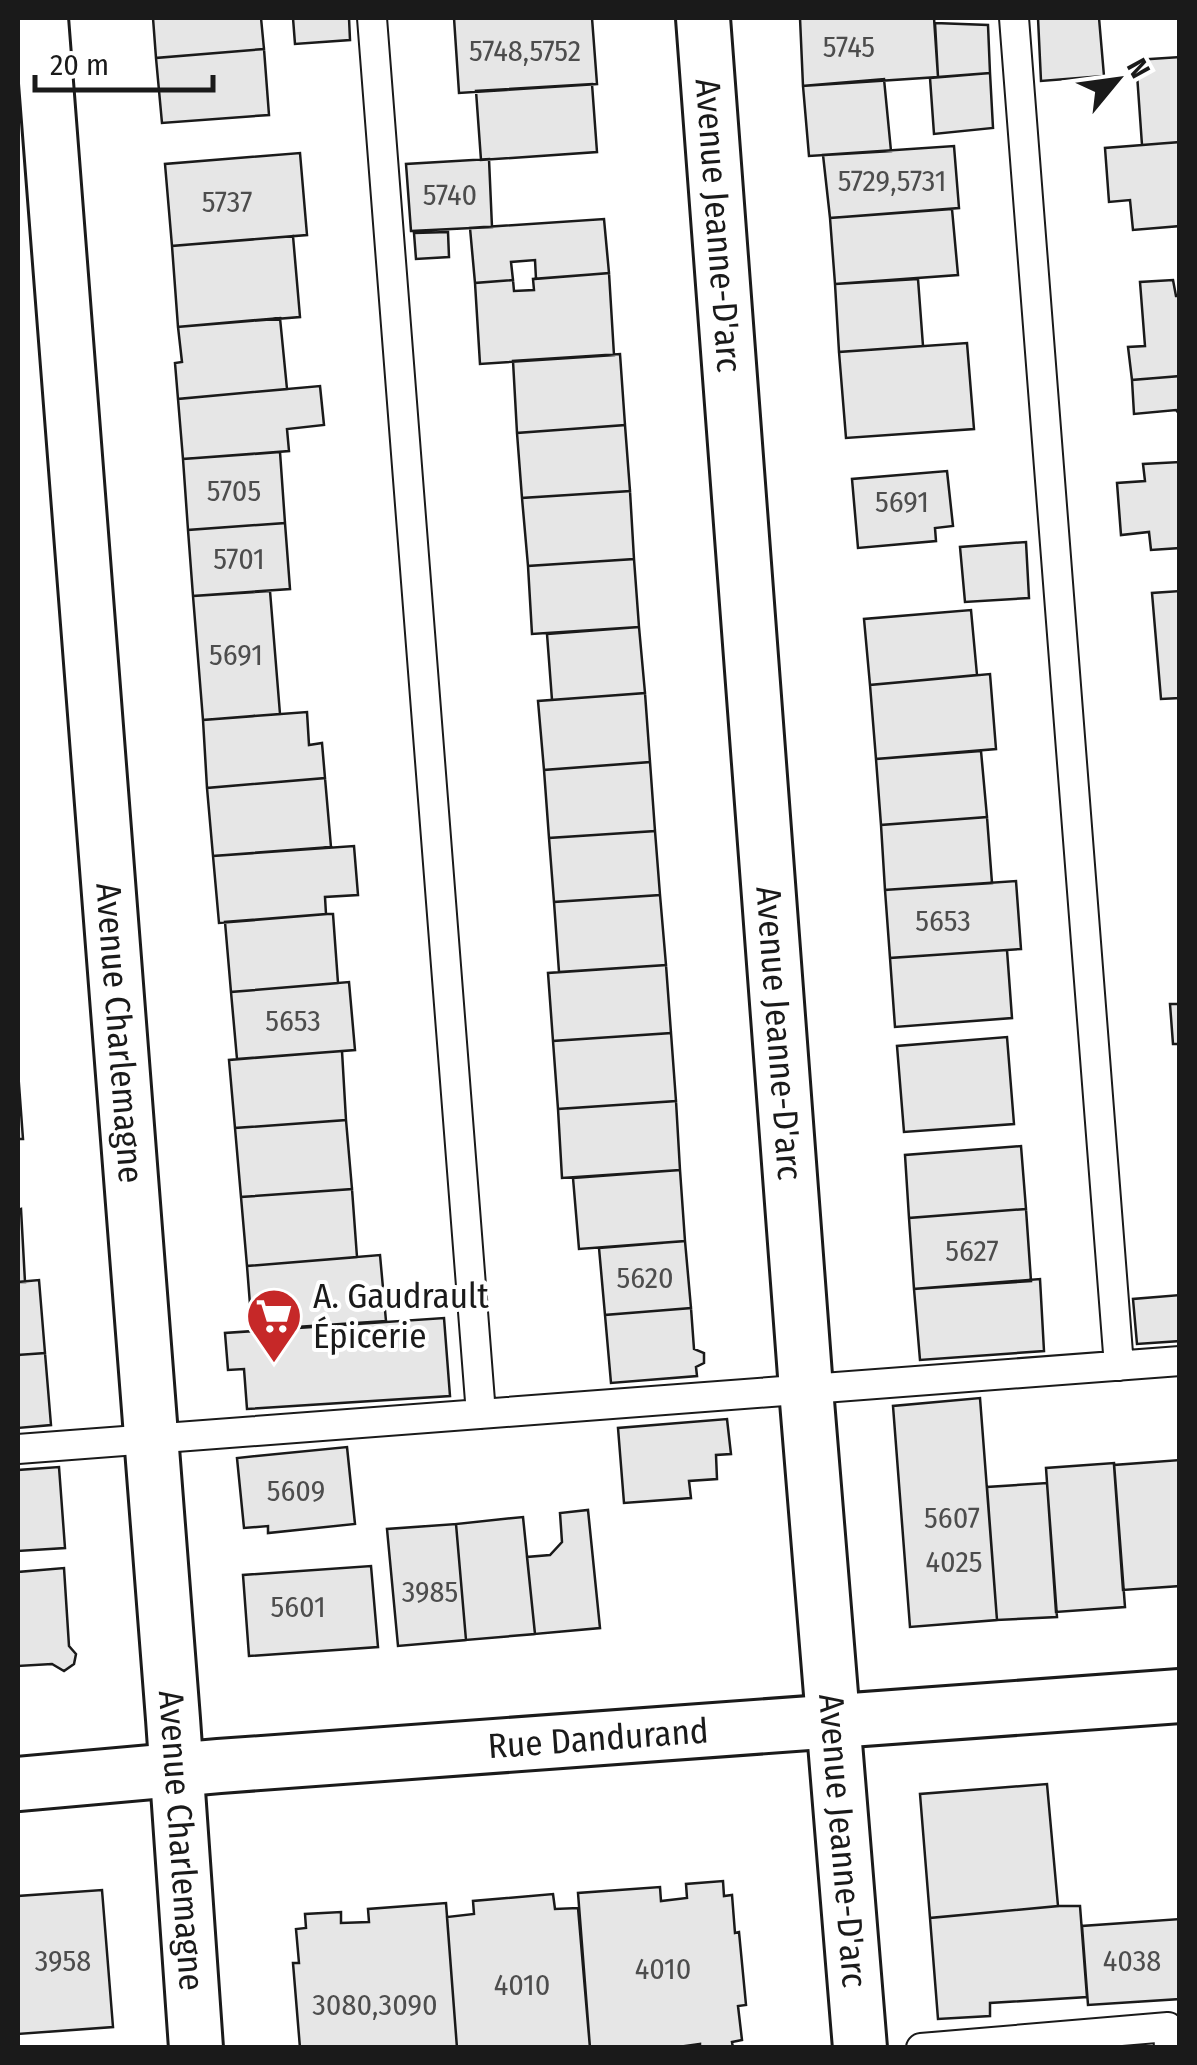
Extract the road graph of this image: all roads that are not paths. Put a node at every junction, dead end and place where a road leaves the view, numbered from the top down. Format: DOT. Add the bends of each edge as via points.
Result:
graph roads {
  1 [pos="41,18"];
  2 [pos="372,18"];
  3 [pos="703,18"];
  4 [pos="1014,18"];
  5 [pos="1180,1361"];
  6 [pos="1119,1366"];
  7 [pos="806,1390"];
  8 [pos="481,1414"];
  9 [pos="151,1439"];
  10 [pos="18,1449"];
  11 [pos="1180,1696"];
  12 [pos="833,1721"];
  13 [pos="176,1771"];
  14 [pos="18,1784"];
  15 [pos="196,2048"];
  16 [pos="860,2048"];
  17 [pos="921,2048"];
  18 [pos="1169,2048"];
  1 -- 9 [label="street, Avenue Charlemagne"];
  2 -- 8 [label="lane"];
  3 -- 7 [label="street, Avenue Jeanne-D'arc"];
  4 -- 6 [label="lane"];
  5 -- 6 [label="lane"];
  6 -- 7 [label="lane"];
  7 -- 8 [label="lane"];
  7 -- 12 [label="street, Avenue Jeanne-D'arc"];
  8 -- 9 [label="lane"];
  9 -- 10 [label="lane"];
  9 -- 13 [label="street, Avenue Charlemagne"];
  11 -- 12 [label="street, Rue Dandurand"];
  12 -- 13 [label="street, Rue Dandurand"];
  12 -- 16 [label="street, Avenue Jeanne-D'arc"];
  13 -- 14 [label="street, Rue Dandurand"];
  13 -- 15 [label="street, Avenue Charlemagne"];
  17 -- 18 [label="lane" via="1168,2027"];
}
